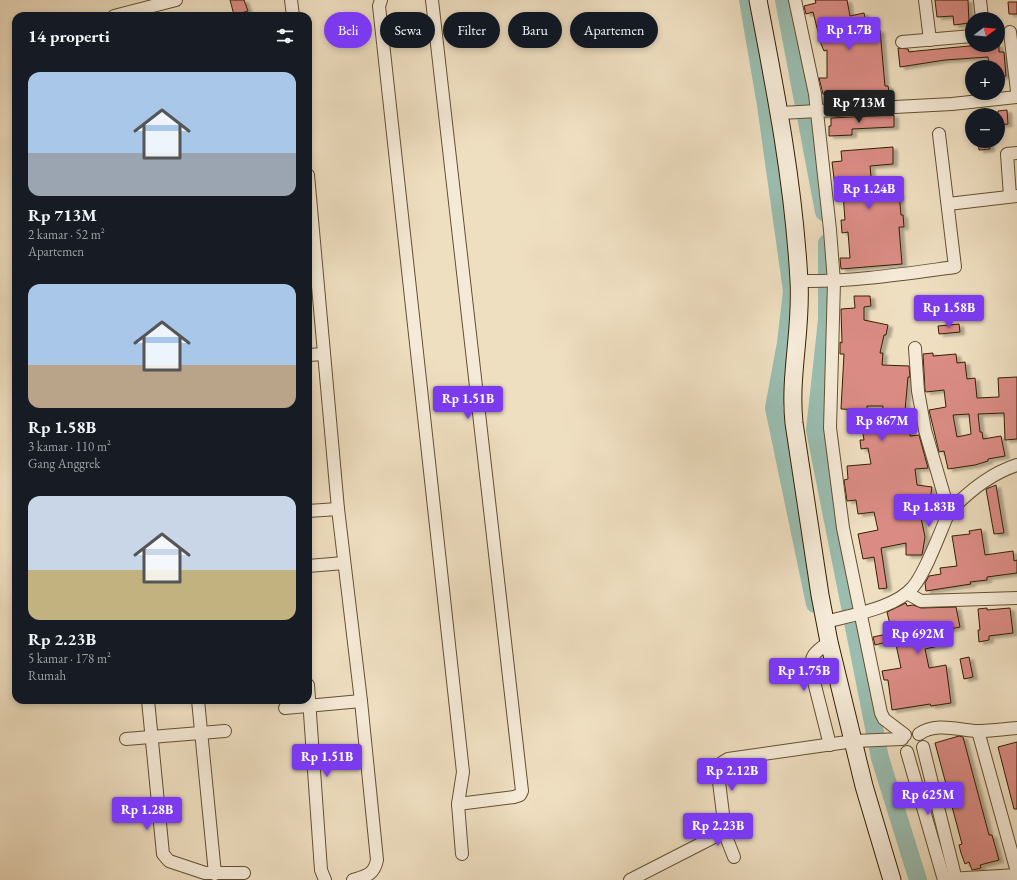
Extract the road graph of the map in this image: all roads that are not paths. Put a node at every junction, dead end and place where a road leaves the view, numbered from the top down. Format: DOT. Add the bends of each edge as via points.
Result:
graph roads {
  1 [pos="176,0"];
  2 [pos="291,0"];
  3 [pos="381,0"];
  4 [pos="432,0"];
  5 [pos="758,0"];
  6 [pos="796,0"];
  7 [pos="925,0"];
  8 [pos="980,0"];
  9 [pos="145,6"];
  10 [pos="126,12"];
  11 [pos="291,12"];
  12 [pos="981,12"];
  13 [pos="1014,32"];
  14 [pos="965,37"];
  15 [pos="930,40"];
  16 [pos="902,42"];
  17 [pos="1017,91"];
  18 [pos="1017,97"];
  19 [pos="815,110"];
  20 [pos="786,113"];
  21 [pos="939,134"];
  22 [pos="1017,153"];
  23 [pos="1014,196"];
  24 [pos="948,204"];
  25 [pos="312,226"];
  26 [pos="806,282"];
  27 [pos="831,282"];
  28 [pos="915,348"];
  29 [pos="324,354"];
  30 [pos="312,355"];
  31 [pos="1017,465"];
  32 [pos="338,509"];
  33 [pos="312,511"];
  34 [pos="949,512"];
  35 [pos="344,563"];
  36 [pos="312,566"];
  37 [pos="907,593"];
  38 [pos="1017,598"];
  39 [pos="856,614"];
  40 [pos="831,620"];
  41 [pos="825,645"];
  42 [pos="361,701"];
  43 [pos="148,704"];
  44 [pos="198,704"];
  45 [pos="310,705"];
  46 [pos="285,708"];
  47 [pos="1017,728"];
  48 [pos="225,731"];
  49 [pos="978,731"];
  50 [pos="202,732"];
  51 [pos="919,734"];
  52 [pos="151,737"];
  53 [pos="904,737"];
  54 [pos="126,739"];
  55 [pos="859,741"];
  56 [pos="830,745"];
  57 [pos="924,747"];
  58 [pos="907,752"];
  59 [pos="458,804"];
  60 [pos="724,829"];
  61 [pos="462,854"];
  62 [pos="734,857"];
  63 [pos="244,872"];
  64 [pos="1017,873"];
  65 [pos="214,874"];
  66 [pos="325,880"];
  67 [pos="353,880"];
  68 [pos="630,880"];
  69 [pos="892,880"];
  70 [pos="950,880"];
  1 -- 9 [label="street"];
  2 -- 11 [label="street"];
  3 -- 59 [label="street" via="379,6 463,772"];
  4 -- 59 [label="street" via="522,790 520,795 514,797"];
  5 -- 20 [label="street"];
  6 -- 19 [label="street"];
  7 -- 15 [label="street"];
  8 -- 12 [label="street"];
  9 -- 10 [label="street"];
  13 -- 17 [label="street"];
  14 -- 15 [label="street"];
  15 -- 16 [label="street"];
  18 -- 19 [label="street" via="952,104"];
  19 -- 20 [label="street"];
  19 -- 27 [label="street" via="830,230"];
  20 -- 26 [label="street"];
  21 -- 24 [label="street"];
  22 -- 23 [label="street" via="1007,154"];
  23 -- 24 [label="street"];
  24 -- 27 [label="street" via="956,267 890,277"];
  25 -- 29 [label="street"];
  26 -- 27 [label="street"];
  26 -- 40 [label="street" via="800,310 792,411"];
  27 -- 39 [label="street" via="830,428"];
  28 -- 34 [label="street" via="921,410"];
  29 -- 30 [label="street"];
  29 -- 32 [label="street"];
  31 -- 34 [label="street" via="994,475"];
  32 -- 33 [label="street"];
  32 -- 35 [label="street"];
  34 -- 37 [label="street" via="918,580"];
  35 -- 36 [label="street"];
  35 -- 42 [label="street"];
  37 -- 38 [label="street" via="921,601"];
  37 -- 39 [label="street" via="882,606"];
  39 -- 40 [label="street"];
  39 -- 53 [label="street" via="882,717"];
  40 -- 41 [label="street"];
  41 -- 55 [label="street"];
  41 -- 56 [label="street" via="811,657 811,670"];
  42 -- 45 [label="street"];
  42 -- 67 [label="street" via="377,860 369,876"];
  43 -- 52 [label="street"];
  44 -- 50 [label="street"];
  45 -- 46 [label="street"];
  45 -- 66 [label="street" via="321,870"];
  47 -- 49 [label="street"];
  48 -- 50 [label="street"];
  49 -- 51 [label="street" via="936,727"];
  49 -- 64 [label="street"];
  50 -- 52 [label="street"];
  50 -- 65 [label="street"];
  51 -- 53 [label="street" via="912,732"];
  51 -- 57 [label="street" via="924,740"];
  52 -- 54 [label="street"];
  52 -- 65 [label="street" via="163,854 169,861"];
  53 -- 55 [label="street"];
  53 -- 58 [label="street" via="902,747"];
  55 -- 56 [label="street"];
  55 -- 69 [label="street" via="864,786"];
  56 -- 60 [label="street" via="728,759 722,762 718,767 718,774"];
  57 -- 58 [label="street" via="916,754"];
  57 -- 70 [label="street"];
  58 -- 70 [label="street"];
  59 -- 61 [label="street"];
  60 -- 62 [label="street"];
  60 -- 68 [label="street" via="715,837"];
  63 -- 65 [label="street"];
  64 -- 70 [label="street"];
}
